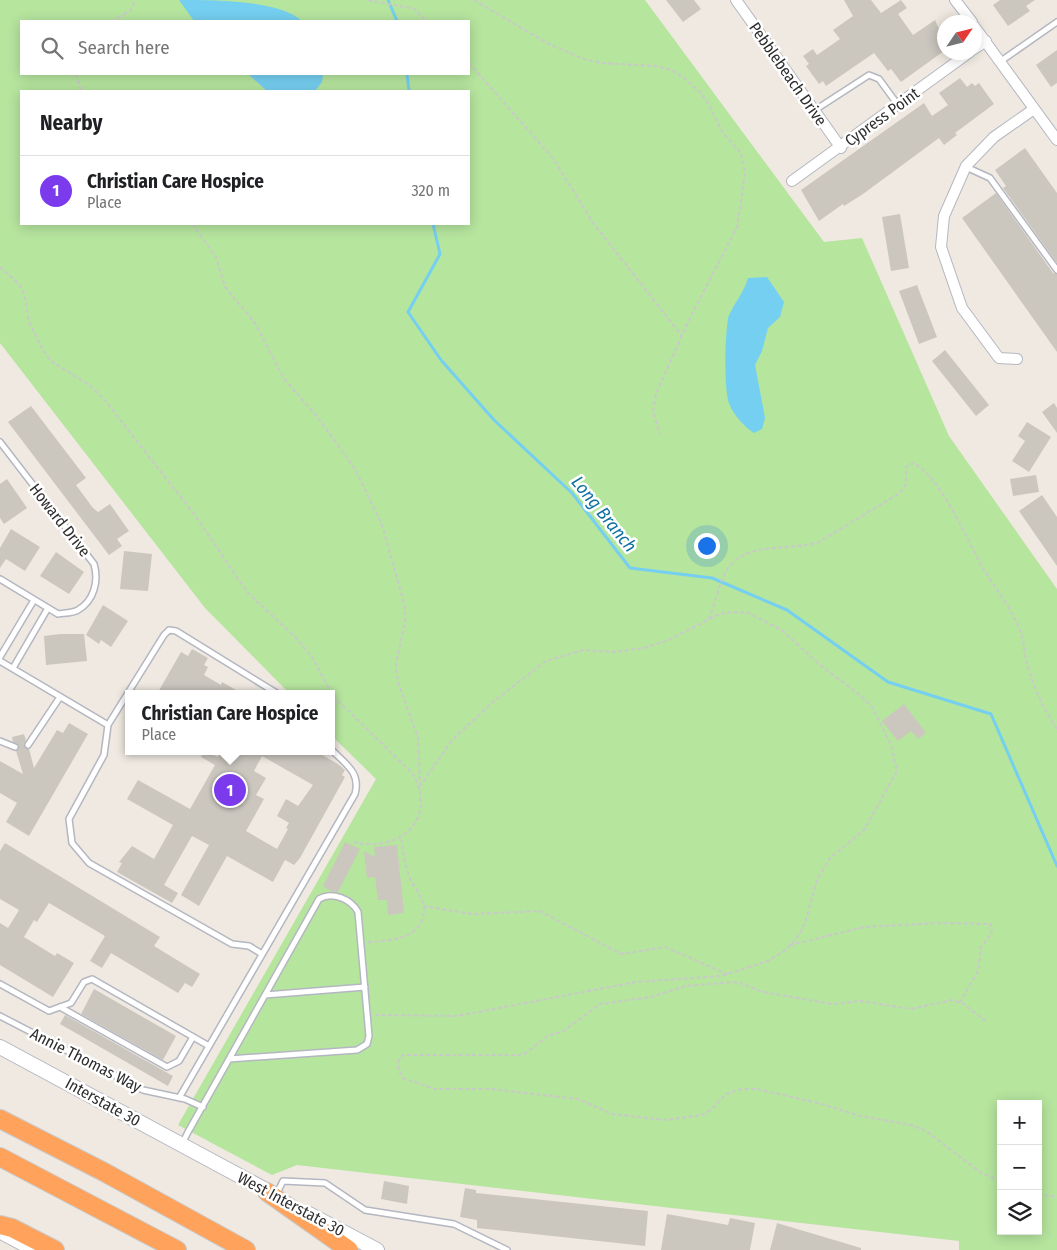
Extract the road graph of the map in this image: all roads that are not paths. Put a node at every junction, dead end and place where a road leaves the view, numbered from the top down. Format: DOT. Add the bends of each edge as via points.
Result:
graph roads {
  1 [pos="736,0"];
  2 [pos="957,1"];
  3 [pos="967,15"];
  4 [pos="1057,22"];
  5 [pos="982,36"];
  6 [pos="986,41"];
  7 [pos="982,44"];
  8 [pos="959,60"];
  9 [pos="1000,61"];
  10 [pos="898,106"];
  11 [pos="1034,109"];
  12 [pos="814,110"];
  13 [pos="1057,139"];
  14 [pos="841,148"];
  15 [pos="966,166"];
  16 [pos="792,181"];
  17 [pos="1057,270"];
  18 [pos="1017,359"];
  19 [pos="0,442"];
  20 [pos="0,579"];
  21 [pos="34,600"];
  22 [pos="48,608"];
  23 [pos="0,656"];
  24 [pos="0,661"];
  25 [pos="13,668"];
  26 [pos="130,690"];
  27 [pos="272,690"];
  28 [pos="60,697"];
  29 [pos="125,698"];
  30 [pos="108,725"];
  31 [pos="0,741"];
  32 [pos="28,745"];
  33 [pos="15,747"];
  34 [pos="335,753"];
  35 [pos="262,954"];
  36 [pos="0,984"];
  37 [pos="365,987"];
  38 [pos="265,995"];
  39 [pos="60,1007"];
  40 [pos="0,1016"];
  41 [pos="193,1037"];
  42 [pos="209,1046"];
  43 [pos="0,1047"];
  44 [pos="229,1059"];
  45 [pos="179,1098"];
  46 [pos="203,1107"];
  47 [pos="0,1119"];
  48 [pos="182,1144"];
  49 [pos="206,1158"];
  50 [pos="3,1159"];
  51 [pos="271,1194"];
  52 [pos="0,1225"];
  53 [pos="0,1231"];
  54 [pos="34,1250"];
  55 [pos="55,1250"];
  56 [pos="177,1250"];
  57 [pos="246,1250"];
  58 [pos="349,1250"];
  59 [pos="377,1250"];
  60 [pos="507,1250"];
  1 -- 12 [label="street, Pebblebeach Drive"];
  2 -- 3 [label="street"];
  4 -- 9 [label="lane"];
  5 -- 6 [label="street"];
  6 -- 7 [label="street"];
  6 -- 9 [label="street"];
  8 -- 10 [label="street, Cypress Point"];
  9 -- 11 [label="street"];
  10 -- 12 [label="lane" via="880,79 869,76"];
  10 -- 14 [label="street, Cypress Point"];
  11 -- 13 [label="street"];
  11 -- 15 [label="street" via="994,137"];
  12 -- 14 [label="street, Pebblebeach Drive"];
  14 -- 16 [label="street, Cypress Point"];
  15 -- 17 [label="lane" via="990,178"];
  15 -- 18 [label="street" via="944,216 940,247 962,308 999,358"];
  19 -- 22 [label="lane, Howard Drive" via="94,564 96,584 90,598 77,611 58,614"];
  20 -- 21 [label="lane"];
  21 -- 22 [label="lane"];
  21 -- 23 [label="lane"];
  22 -- 25 [label="lane"];
  24 -- 25 [label="lane"];
  25 -- 28 [label="lane"];
  26 -- 27 [label="lane" via="170,630"];
  28 -- 30 [label="lane"];
  28 -- 32 [label="lane"];
  29 -- 30 [label="lane"];
  30 -- 35 [label="lane" via="104,755 69,819 72,843 78,852 90,863 232,944 249,946"];
  31 -- 33 [label="lane"];
  34 -- 35 [label="lane" via="356,776 355,794"];
  35 -- 42 [label="lane"];
  36 -- 39 [label="lane" via="49,1011"];
  37 -- 38 [label="lane"];
  37 -- 38 [label="lane" via="358,912 354,905 334,895 325,895 319,899"];
  37 -- 44 [label="lane" via="370,1036 367,1044 357,1050"];
  38 -- 44 [label="lane"];
  39 -- 41 [label="lane" via="71,1003 84,982 92,979"];
  39 -- 41 [label="lane" via="167,1067 179,1061"];
  40 -- 45 [label="lane, Annie Thomas Way" via="144,1090"];
  41 -- 42 [label="lane"];
  42 -- 45 [label="lane"];
  43 -- 48 [label="main road, Interstate 30"];
  44 -- 46 [label="lane"];
  45 -- 46 [label="lane, Annie Thomas Way"];
  46 -- 48 [label="lane"];
  47 -- 57 [label="highway"];
  48 -- 49 [label="main road, Interstate 30"];
  49 -- 51 [label="main road, West Interstate 30"];
  50 -- 56 [label="highway"];
  51 -- 58 [label="highway"];
  51 -- 59 [label="main road, West Interstate 30"];
  51 -- 60 [label="lane" via="283,1181 325,1183 365,1210 454,1224"];
  52 -- 55 [label="highway"];
  53 -- 54 [label="main road"];
}
